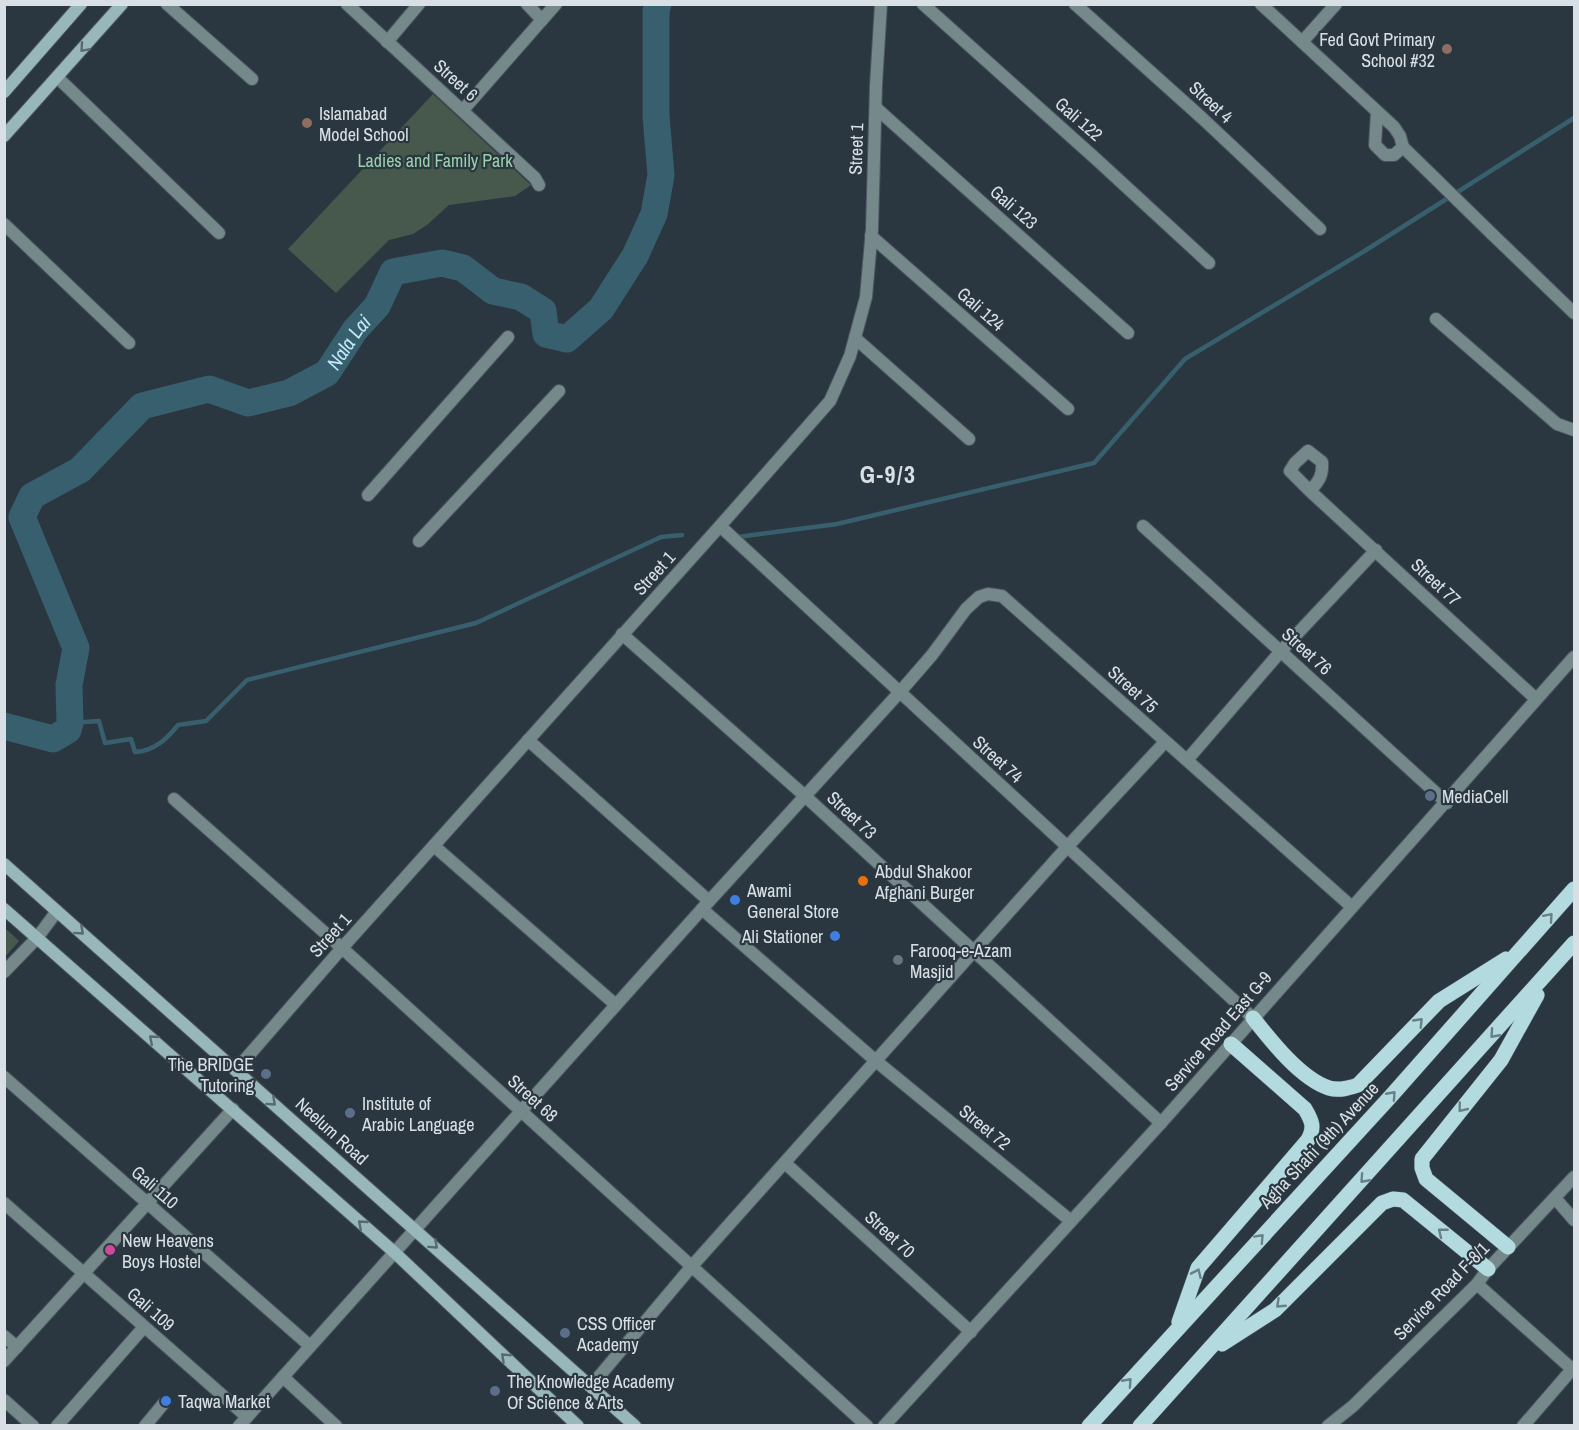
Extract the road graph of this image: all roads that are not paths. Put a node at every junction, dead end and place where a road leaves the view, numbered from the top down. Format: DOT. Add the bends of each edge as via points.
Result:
graph roads {
  1 [pos="81,4"];
  2 [pos="122,4"];
  3 [pos="167,4"];
  4 [pos="347,4"];
  5 [pos="419,4"];
  6 [pos="527,4"];
  7 [pos="556,4"];
  8 [pos="881,4"];
  9 [pos="923,4"];
  10 [pos="1075,4"];
  11 [pos="1261,4"];
  12 [pos="1336,4"];
  13 [pos="542,20"];
  14 [pos="387,42"];
  15 [pos="1302,42"];
  16 [pos="58,78"];
  17 [pos="252,79"];
  18 [pos="4,92"];
  19 [pos="876,108"];
  20 [pos="463,110"];
  21 [pos="1377,112"];
  22 [pos="4,136"];
  23 [pos="1403,147"];
  24 [pos="539,185"];
  25 [pos="4,224"];
  26 [pos="1320,229"];
  27 [pos="219,233"];
  28 [pos="871,236"];
  29 [pos="1209,263"];
  30 [pos="1575,313"];
  31 [pos="1436,319"];
  32 [pos="1128,333"];
  33 [pos="508,337"];
  34 [pos="855,338"];
  35 [pos="129,343"];
  36 [pos="559,391"];
  37 [pos="1068,409"];
  38 [pos="1575,430"];
  39 [pos="969,439"];
  40 [pos="1310,491"];
  41 [pos="368,495"];
  42 [pos="720,526"];
  43 [pos="1143,526"];
  44 [pos="419,541"];
  45 [pos="1376,550"];
  46 [pos="622,634"];
  47 [pos="1281,651"];
  48 [pos="1575,657"];
  49 [pos="899,693"];
  50 [pos="1536,699"];
  51 [pos="528,740"];
  52 [pos="1165,742"];
  53 [pos="1187,760"];
  54 [pos="805,796"];
  55 [pos="174,800"];
  56 [pos="1447,803"];
  57 [pos="434,846"];
  58 [pos="1068,846"];
  59 [pos="4,864"];
  60 [pos="1575,889"];
  61 [pos="706,905"];
  62 [pos="1352,907"];
  63 [pos="4,909"];
  64 [pos="57,911"];
  65 [pos="37,938"];
  66 [pos="1575,943"];
  67 [pos="342,948"];
  68 [pos="1521,949"];
  69 [pos="975,951"];
  70 [pos="1550,971"];
  71 [pos="4,972"];
  72 [pos="616,1005"];
  73 [pos="1253,1018"];
  74 [pos="1231,1044"];
  75 [pos="876,1061"];
  76 [pos="236,1070"];
  77 [pos="4,1077"];
  78 [pos="233,1109"];
  79 [pos="521,1112"];
  80 [pos="1161,1123"];
  81 [pos="785,1163"];
  82 [pos="1575,1177"];
  83 [pos="1555,1198"];
  84 [pos="4,1203"];
  85 [pos="147,1204"];
  86 [pos="1575,1220"];
  87 [pos="1071,1221"];
  88 [pos="414,1228"];
  89 [pos="1508,1247"];
  90 [pos="394,1252"];
  91 [pos="692,1266"];
  92 [pos="1488,1269"];
  93 [pos="83,1274"];
  94 [pos="1477,1284"];
  95 [pos="144,1327"];
  96 [pos="1177,1328"];
  97 [pos="971,1332"];
  98 [pos="4,1336"];
  99 [pos="310,1346"];
  100 [pos="17,1347"];
  101 [pos="1205,1354"];
  102 [pos="4,1361"];
  103 [pos="1573,1368"];
  104 [pos="282,1377"];
  105 [pos="591,1386"];
  106 [pos="4,1400"];
  107 [pos="164,1403"];
  108 [pos="243,1421"];
  109 [pos="575,1424"];
  110 [pos="33,1425"];
  111 [pos="57,1425"];
  112 [pos="145,1425"];
  113 [pos="336,1425"];
  114 [pos="635,1425"];
  115 [pos="867,1425"];
  116 [pos="884,1425"];
  117 [pos="1089,1425"];
  118 [pos="1140,1425"];
  119 [pos="1328,1425"];
  120 [pos="1523,1425"];
  1 -- 18 [label="main road"];
  2 -- 16 [label="main road, one-way"];
  3 -- 17 [label="street"];
  4 -- 14 [label="street, Street 6"];
  5 -- 14 [label="street"];
  6 -- 13 [label="street"];
  7 -- 13 [label="street"];
  8 -- 19 [label="street, Street 1"];
  9 -- 29 [label="street, Gali 122"];
  10 -- 26 [label="street, Street 4"];
  11 -- 15 [label="street"];
  12 -- 15 [label="street"];
  13 -- 20 [label="street"];
  14 -- 20 [label="street, Street 6"];
  15 -- 23 [label="street" via="1394,127"];
  16 -- 22 [label="main road"];
  16 -- 27 [label="street"];
  19 -- 28 [label="street, Street 1"];
  19 -- 32 [label="street, Gali 123"];
  20 -- 24 [label="street, Street 6"];
  21 -- 23 [label="street" via="1375,145 1385,155 1394,155"];
  23 -- 30 [label="street"];
  25 -- 35 [label="street"];
  28 -- 34 [label="street, Street 1" via="866,297"];
  28 -- 37 [label="street, Gali 124"];
  31 -- 38 [label="street" via="1557,424"];
  33 -- 41 [label="street"];
  34 -- 39 [label="street"];
  34 -- 42 [label="street, Street 1" via="830,401"];
  36 -- 44 [label="street"];
  40 -- 45 [label="street, Street 77"];
  42 -- 46 [label="street, Street 1"];
  42 -- 49 [label="street, Street 74"];
  43 -- 47 [label="street, Street 76"];
  45 -- 47 [label="street"];
  45 -- 50 [label="street, Street 77"];
  46 -- 51 [label="street, Street 1"];
  46 -- 54 [label="street, Street 73"];
  47 -- 53 [label="street"];
  47 -- 56 [label="street, Street 76"];
  48 -- 50 [label="street, Service Road East G-9"];
  49 -- 52 [label="street, Street 75" via="979,597 1002,596"];
  49 -- 54 [label="street, Street 75"];
  49 -- 58 [label="street, Street 74"];
  50 -- 56 [label="street, Service Road East G-9"];
  51 -- 57 [label="street, Street 1"];
  51 -- 61 [label="street, Street 72"];
  52 -- 53 [label="street, Street 75"];
  52 -- 58 [label="street"];
  53 -- 62 [label="street, Street 75"];
  54 -- 61 [label="street, Street 75"];
  54 -- 69 [label="street, Street 73"];
  55 -- 67 [label="street, Street 68"];
  56 -- 62 [label="street, Service Road East G-9"];
  57 -- 67 [label="street, Street 1"];
  57 -- 72 [label="street"];
  58 -- 69 [label="street"];
  58 -- 73 [label="street, Street 74"];
  59 -- 64 [label="main road, Neelum Road"];
  68 -- 60 [label="main road, Agha Shahi (9th) Avenue, one-way"];
  61 -- 72 [label="street, Street 75"];
  61 -- 75 [label="street, Street 72"];
  62 -- 73 [label="street, Service Road East G-9"];
  63 -- 65 [label="main road"];
  64 -- 65 [label="street"];
  64 -- 76 [label="main road, Neelum Road, one-way"];
  65 -- 71 [label="street"];
  78 -- 65 [label="main road, one-way"];
  66 -- 70 [label="main road"];
  67 -- 76 [label="street, Street 1"];
  67 -- 79 [label="street, Street 68"];
  73 -- 68 [label="main road, one-way" via="1278,1050 1307,1076 1330,1088 1344,1089 1358,1085 1439,1001"];
  96 -- 68 [label="main road, Agha Shahi (9th) Avenue, one-way"];
  69 -- 75 [label="street"];
  69 -- 80 [label="street, Street 73"];
  70 -- 89 [label="main road, one-way" via="1501,1060 1422,1159 1426,1179"];
  70 -- 101 [label="main road, one-way"];
  72 -- 79 [label="street, Street 75"];
  73 -- 74 [label="street, Service Road East G-9"];
  74 -- 80 [label="street, Service Road East G-9"];
  96 -- 74 [label="main road, one-way" via="1198,1268 1312,1134 1313,1123 1305,1109"];
  75 -- 81 [label="street"];
  75 -- 87 [label="street, Street 72"];
  76 -- 88 [label="main road, Neelum Road, one-way"];
  77 -- 85 [label="street, Gali 110"];
  78 -- 85 [label="street"];
  90 -- 78 [label="main road, one-way"];
  79 -- 88 [label="street, Street 75"];
  79 -- 91 [label="street, Street 68"];
  80 -- 87 [label="street, Service Road East G-9"];
  81 -- 91 [label="street"];
  81 -- 97 [label="street, Street 70"];
  82 -- 83 [label="street, Service Road F-8/1"];
  83 -- 86 [label="street"];
  83 -- 89 [label="street, Service Road F-8/1"];
  84 -- 93 [label="street, Gali 109"];
  85 -- 93 [label="street"];
  85 -- 99 [label="street, Gali 110"];
  87 -- 97 [label="street, Service Road East G-9"];
  88 -- 90 [label="street, Street 75"];
  88 -- 105 [label="main road, Neelum Road, one-way"];
  89 -- 92 [label="street, Service Road F-8/1"];
  90 -- 99 [label="street, Street 75"];
  109 -- 90 [label="main road, one-way"];
  91 -- 105 [label="street"];
  91 -- 115 [label="street, Street 68"];
  92 -- 94 [label="street, Service Road F-8/1"];
  92 -- 101 [label="main road, one-way" via="1403,1200 1393,1199 1382,1203 1275,1310"];
  93 -- 95 [label="street, Gali 109"];
  93 -- 100 [label="street"];
  94 -- 103 [label="street"];
  94 -- 119 [label="street, Service Road F-8/1" via="1353,1406"];
  95 -- 108 [label="street, Gali 109"];
  95 -- 111 [label="street"];
  117 -- 96 [label="main road, Agha Shahi (9th) Avenue, one-way"];
  97 -- 116 [label="street, Service Road East G-9"];
  98 -- 100 [label="street"];
  99 -- 104 [label="street, Street 75"];
  100 -- 102 [label="street"];
  101 -- 118 [label="main road"];
  103 -- 120 [label="street"];
  104 -- 108 [label="street, Street 75"];
  104 -- 113 [label="street"];
  105 -- 114 [label="main road, Neelum Road"];
  106 -- 110 [label="street"];
  107 -- 112 [label="street"];
}
